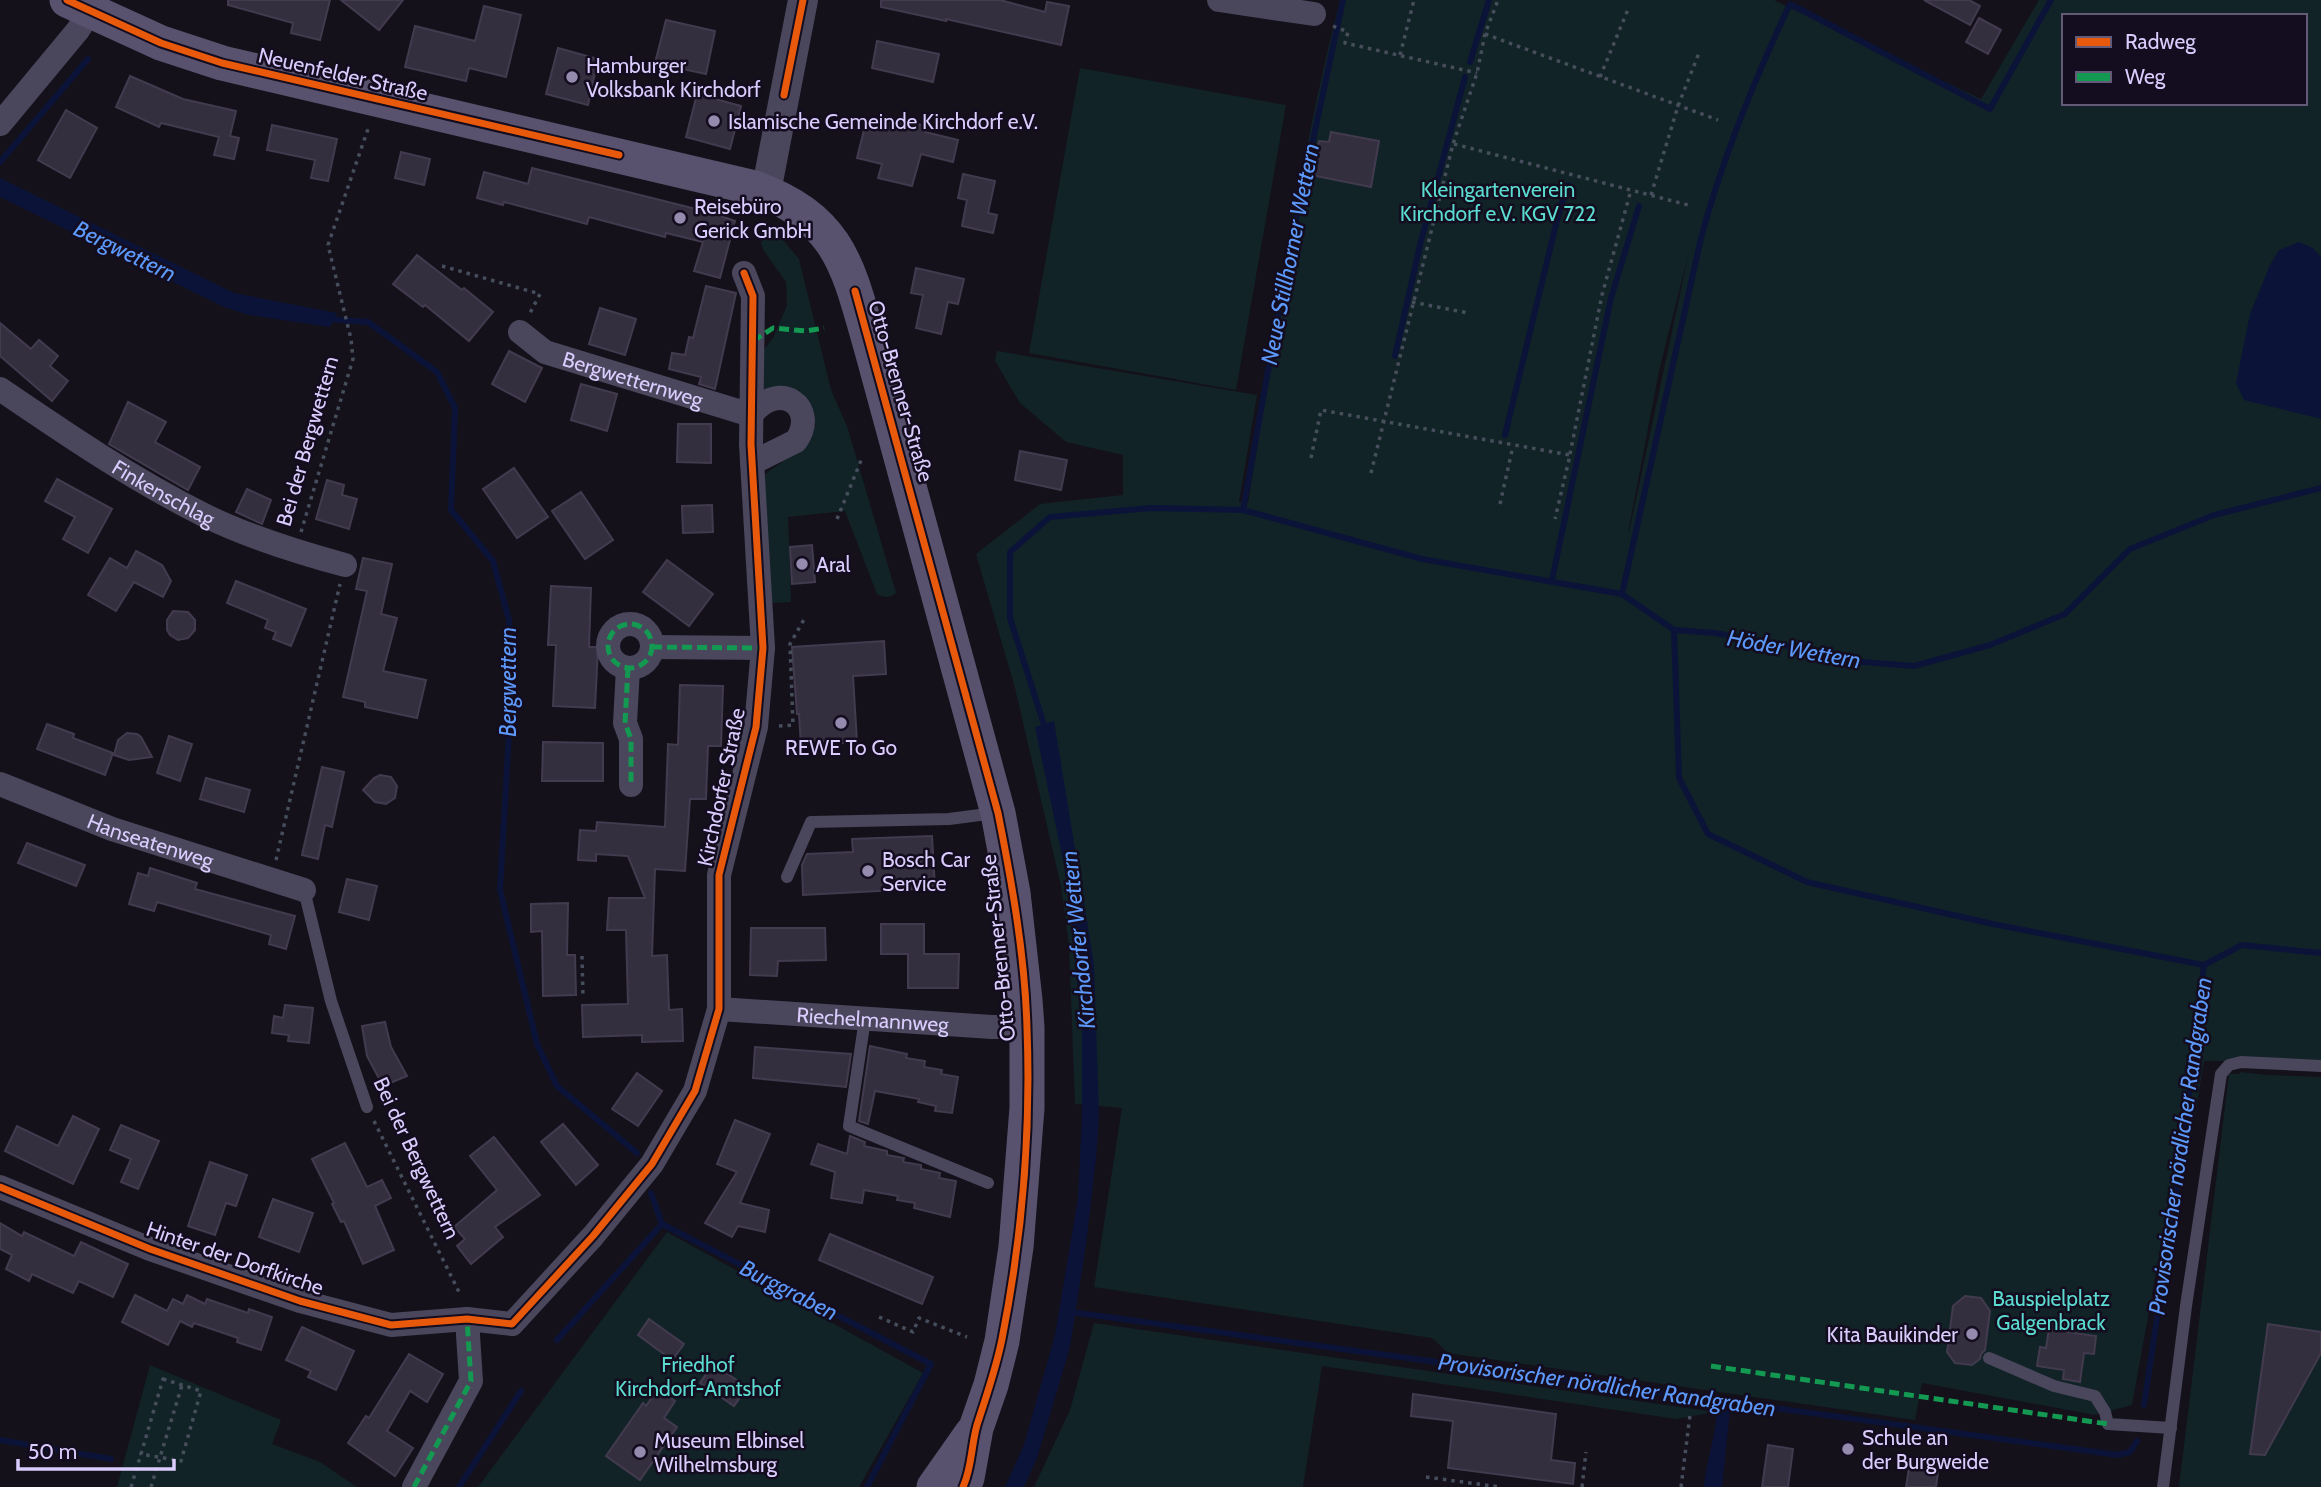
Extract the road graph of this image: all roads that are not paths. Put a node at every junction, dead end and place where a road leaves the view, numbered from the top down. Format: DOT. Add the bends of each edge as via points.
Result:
graph roads {
  1 [pos="803,0"];
  2 [pos="1219,0"];
  3 [pos="78,6"];
  4 [pos="1314,14"];
  5 [pos="0,124"];
  6 [pos="766,192"];
  7 [pos="744,273"];
  8 [pos="855,291"];
  9 [pos="520,332"];
  10 [pos="0,389"];
  11 [pos="751,415"];
  12 [pos="752,463"];
  13 [pos="345,565"];
  14 [pos="652,647"];
  15 [pos="763,648"];
  16 [pos="628,668"];
  17 [pos="0,785"];
  18 [pos="631,785"];
  19 [pos="999,813"];
  20 [pos="787,877"];
  21 [pos="304,890"];
  22 [pos="719,1009"];
  23 [pos="865,1019"];
  24 [pos="1027,1027"];
  25 [pos="2321,1066"];
  26 [pos="367,1107"];
  27 [pos="988,1182"];
  28 [pos="0,1187"];
  29 [pos="467,1319"];
  30 [pos="1989,1359"];
  31 [pos="2171,1427"];
  32 [pos="976,1428"];
  33 [pos="414,1487"];
  34 [pos="934,1487"];
  35 [pos="963,1487"];
  36 [pos="2163,1487"];
  1 -- 6 [label="street"];
  2 -- 4 [label="street"];
  3 -- 5 [label="street" via="78,30"];
  3 -- 6 [label="main road, Neuenfelder Straße" via="200,56"];
  6 -- 8 [label="main road, Neuenfelder Straße" via="797,207 823,228"];
  7 -- 11 [label="street, Kirchdorfer Straße" via="752,296"];
  8 -- 19 [label="main road, Otto-Brenner-Straße"];
  9 -- 11 [label="street, Bergwetternweg" via="545,352"];
  10 -- 13 [label="street, Finkenschlag" via="102,458 206,516"];
  11 -- 12 [label="street, Kirchdorfer Straße"];
  11 -- 12 [label="street" via="759,405 781,397 790,399 802,418 796,441"];
  12 -- 15 [label="street, Kirchdorfer Straße"];
  14 -- 15 [label="street"];
  14 -- 16 [label="street" via="645,663"];
  14 -- 16 [label="street" via="639,626 615,630 609,653"];
  15 -- 22 [label="street, Kirchdorfer Straße" via="756,727 719,875"];
  16 -- 18 [label="street" via="625,723 631,739"];
  17 -- 21 [label="street, Hanseatenweg" via="112,829"];
  19 -- 20 [label="lane" via="949,819 811,822"];
  19 -- 24 [label="main road, Otto-Brenner-Straße"];
  21 -- 26 [label="lane, Bei der Bergwettern" via="331,1001"];
  22 -- 23 [label="street, Riechelmannweg"];
  22 -- 29 [label="street, Kirchdorfer Straße" via="695,1091 652,1164 512,1324"];
  23 -- 24 [label="street, Riechelmannweg"];
  23 -- 27 [label="lane" via="849,1126"];
  24 -- 32 [label="main road, Otto-Brenner-Straße" via="1027,1108 1016,1247 1002,1340"];
  25 -- 31 [label="lane" via="2241,1062 2228,1065 2221,1074"];
  28 -- 29 [label="street, Hinter der Dorfkirche" via="150,1249 300,1301 391,1325"];
  29 -- 33 [label="street" via="471,1381"];
  30 -- 31 [label="lane" via="2054,1387 2095,1396 2108,1424"];
  31 -- 36 [label="lane"];
  32 -- 34 [label="main road, Otto-Brenner-Straße"];
  32 -- 35 [label="main road, Otto-Brenner-Straße"];
}
